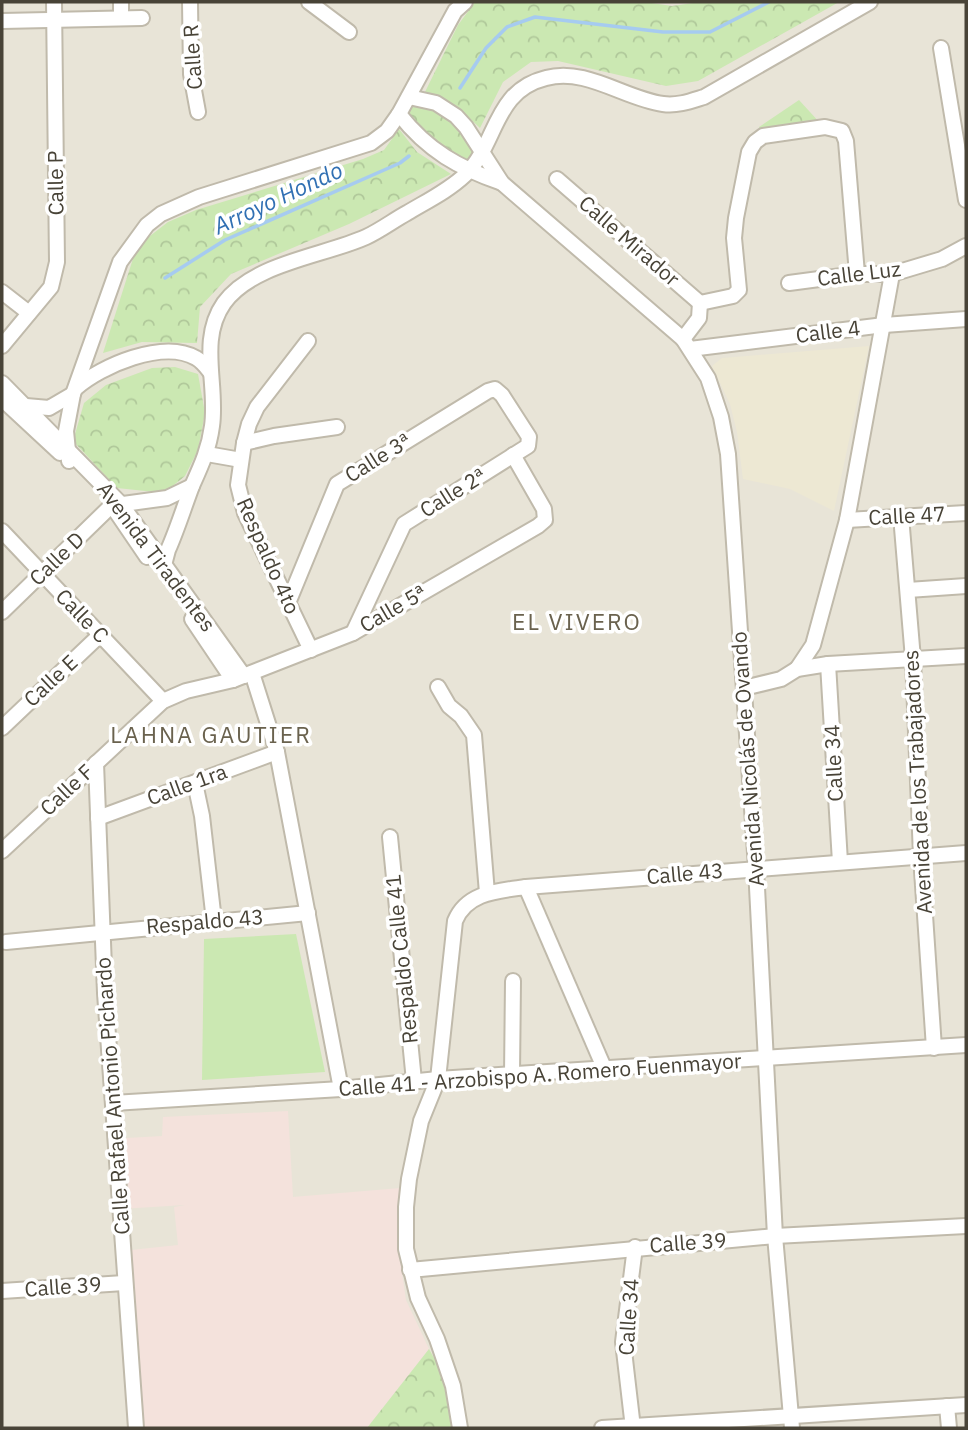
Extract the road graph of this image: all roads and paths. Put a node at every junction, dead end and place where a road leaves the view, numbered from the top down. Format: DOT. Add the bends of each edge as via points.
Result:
graph roads {
  1 [pos="54,2"];
  2 [pos="121,2"];
  3 [pos="190,2"];
  4 [pos="309,2"];
  5 [pos="465,2"];
  6 [pos="870,2"];
  7 [pos="121,18"];
  8 [pos="142,18"];
  9 [pos="54,20"];
  10 [pos="2,21"];
  11 [pos="349,32"];
  12 [pos="941,48"];
  13 [pos="409,97"];
  14 [pos="198,112"];
  15 [pos="399,114"];
  16 [pos="482,151"];
  17 [pos="469,171"];
  18 [pos="557,179"];
  19 [pos="502,183"];
  20 [pos="966,200"];
  21 [pos="966,246"];
  22 [pos="966,258"];
  23 [pos="942,259"];
  24 [pos="857,274"];
  25 [pos="892,274"];
  26 [pos="789,283"];
  27 [pos="2,292"];
  28 [pos="700,303"];
  29 [pos="29,313"];
  30 [pos="966,319"];
  31 [pos="884,325"];
  32 [pos="308,341"];
  33 [pos="687,344"];
  34 [pos="2,346"];
  35 [pos="211,373"];
  36 [pos="2,383"];
  37 [pos="495,389"];
  38 [pos="75,391"];
  39 [pos="2,399"];
  40 [pos="26,406"];
  41 [pos="337,427"];
  42 [pos="243,443"];
  43 [pos="68,454"];
  44 [pos="207,454"];
  45 [pos="513,456"];
  46 [pos="241,460"];
  47 [pos="192,486"];
  48 [pos="117,505"];
  49 [pos="966,513"];
  50 [pos="901,516"];
  51 [pos="847,520"];
  52 [pos="2,531"];
  53 [pos="164,565"];
  54 [pos="41,573"];
  55 [pos="966,586"];
  56 [pos="908,590"];
  57 [pos="288,603"];
  58 [pos="2,612"];
  59 [pos="353,633"];
  60 [pos="100,635"];
  61 [pos="311,650"];
  62 [pos="966,656"];
  63 [pos="913,659"];
  64 [pos="828,664"];
  65 [pos="797,669"];
  66 [pos="243,676"];
  67 [pos="438,687"];
  68 [pos="744,688"];
  69 [pos="163,701"];
  70 [pos="2,728"];
  71 [pos="276,752"];
  72 [pos="96,762"];
  73 [pos="195,783"];
  74 [pos="98,818"];
  75 [pos="390,837"];
  76 [pos="2,851"];
  77 [pos="966,853"];
  78 [pos="921,856"];
  79 [pos="840,862"];
  80 [pos="756,868"];
  81 [pos="526,887"];
  82 [pos="487,893"];
  83 [pos="307,912"];
  84 [pos="214,921"];
  85 [pos="103,932"];
  86 [pos="6,942"];
  87 [pos="513,981"];
  88 [pos="966,1045"];
  89 [pos="933,1048"];
  90 [pos="767,1060"];
  91 [pos="605,1070"];
  92 [pos="512,1075"];
  93 [pos="438,1079"];
  94 [pos="414,1081"];
  95 [pos="341,1089"];
  96 [pos="113,1103"];
  97 [pos="966,1226"];
  98 [pos="775,1236"];
  99 [pos="635,1247"];
  100 [pos="410,1270"];
  101 [pos="124,1283"];
  102 [pos="2,1291"];
  103 [pos="966,1405"];
  104 [pos="947,1406"];
  105 [pos="792,1422"];
  106 [pos="711,1425"];
  107 [pos="633,1427"];
  108 [pos="136,1428"];
  109 [pos="460,1428"];
  110 [pos="602,1428"];
  111 [pos="949,1428"];
  1 -- 9 [label="street, Calle P"];
  2 -- 7 [label="street"];
  3 -- 14 [label="street, Calle R" via="191,74"];
  4 -- 11 [label="street"];
  5 -- 13 [label="street" via="455,11"];
  6 -- 16 [label="street" via="705,97 681,104 662,104 574,76 543,78 512,95"];
  7 -- 8 [label="street"];
  7 -- 9 [label="street"];
  9 -- 10 [label="street"];
  9 -- 29 [label="street, Calle P" via="57,262 51,287"];
  12 -- 20 [label="street"];
  13 -- 15 [label="street"];
  13 -- 16 [label="street, Avenida Nicolás de Ovando" via="447,108"];
  15 -- 17 [label="street, Avenida Nicolás de Ovando" via="433,150"];
  15 -- 38 [label="street" via="371,143 200,197 147,225 120,262"];
  16 -- 17 [label="street"];
  16 -- 19 [label="street, Avenida Nicolás de Ovando"];
  17 -- 19 [label="street, Avenida Nicolás de Ovando"];
  17 -- 35 [label="street" via="366,237 243,285 225,302 214,323"];
  18 -- 28 [label="street, Calle Mirador"];
  19 -- 33 [label="street, Avenida Nicolás de Ovando"];
  21 -- 23 [label="street, Calle Luz"];
  22 -- 23 [label="street"];
  23 -- 25 [label="street, Calle Luz"];
  24 -- 25 [label="street, Calle Luz"];
  24 -- 26 [label="street, Calle Luz"];
  24 -- 28 [label="street" via="842,131 825,127 763,136 749,152 736,218 739,290 733,296"];
  25 -- 31 [label="street"];
  27 -- 29 [label="street"];
  28 -- 33 [label="street" via="699,318"];
  29 -- 34 [label="street, Calle P"];
  30 -- 31 [label="street, Calle 4"];
  31 -- 33 [label="street, Calle 4"];
  31 -- 51 [label="street"];
  32 -- 42 [label="street, Respaldo 4to" via="257,407"];
  33 -- 68 [label="street, Avenida Nicolás de Ovando" via="708,378 728,454"];
  35 -- 38 [label="street" via="194,357 155,353 98,373"];
  35 -- 44 [label="street" via="214,408"];
  36 -- 40 [label="street, Avenida Tiradentes"];
  37 -- 45 [label="street, Calle 2ª" via="530,442"];
  37 -- 57 [label="street, Calle 3ª" via="337,484"];
  38 -- 40 [label="street" via="54,407"];
  38 -- 43 [label="street" via="66,431"];
  39 -- 43 [label="street, Avenida Tiradentes"];
  40 -- 43 [label="street, Avenida Tiradentes"];
  41 -- 42 [label="street"];
  42 -- 46 [label="street, Respaldo 4to"];
  43 -- 48 [label="street, Avenida Tiradentes"];
  44 -- 46 [label="street"];
  44 -- 47 [label="street"];
  45 -- 59 [label="street, Calle 2ª" via="404,524"];
  45 -- 59 [label="street, Calle 5ª" via="544,509 545,520"];
  46 -- 57 [label="street, Respaldo 4to" via="238,485 245,513"];
  47 -- 48 [label="street" via="167,498"];
  47 -- 53 [label="street"];
  48 -- 53 [label="street, Avenida Tiradentes"];
  48 -- 54 [label="street, Calle D"];
  48 -- 66 [label="street, Avenida Tiradentes"];
  49 -- 50 [label="street, Calle 47"];
  50 -- 51 [label="street, Calle 47"];
  50 -- 56 [label="street, Avenida de los Trabajadores"];
  51 -- 65 [label="street" via="814,645"];
  52 -- 54 [label="street, Calle C"];
  53 -- 66 [label="street, Avenida Tiradentes"];
  54 -- 58 [label="street, Calle D"];
  54 -- 60 [label="street, Calle C"];
  55 -- 56 [label="street"];
  56 -- 63 [label="street, Avenida de los Trabajadores"];
  57 -- 61 [label="street, Respaldo 4to"];
  59 -- 61 [label="street, Calle 5ª"];
  60 -- 69 [label="street, Calle C"];
  60 -- 70 [label="street, Calle E"];
  61 -- 66 [label="street, Calle 5ª"];
  62 -- 63 [label="street"];
  63 -- 64 [label="street"];
  63 -- 78 [label="street, Avenida de los Trabajadores"];
  64 -- 65 [label="street"];
  64 -- 79 [label="street, Calle 34"];
  65 -- 68 [label="street" via="781,679"];
  66 -- 69 [label="street, Calle 5ª"];
  66 -- 71 [label="street"];
  67 -- 82 [label="street" via="474,735"];
  68 -- 80 [label="street, Avenida Nicolás de Ovando"];
  69 -- 72 [label="street, Calle F"];
  71 -- 73 [label="street, Calle 1ra"];
  71 -- 83 [label="street"];
  72 -- 74 [label="street, Calle Rafael Antonio Pichardo"];
  72 -- 76 [label="street, Calle F"];
  73 -- 74 [label="street, Calle 1ra"];
  73 -- 84 [label="street"];
  74 -- 85 [label="street, Calle Rafael Antonio Pichardo"];
  75 -- 94 [label="street, Respaldo Calle 41"];
  77 -- 78 [label="street, Calle 43"];
  78 -- 79 [label="street, Calle 43"];
  78 -- 89 [label="street, Avenida de los Trabajadores"];
  79 -- 80 [label="street, Calle 43"];
  80 -- 81 [label="street, Calle 43"];
  80 -- 90 [label="street, Avenida Nicolás de Ovando"];
  81 -- 82 [label="street, Calle 43"];
  81 -- 91 [label="street"];
  82 -- 93 [label="street" via="460,909 455,921"];
  83 -- 84 [label="street, Respaldo 43"];
  83 -- 95 [label="street"];
  84 -- 85 [label="street, Respaldo 43"];
  85 -- 86 [label="street, Respaldo 43"];
  85 -- 96 [label="street, Calle Rafael Antonio Pichardo"];
  87 -- 92 [label="street"];
  88 -- 89 [label="street, Calle 41 - Arzobispo A. Romero Fuenmayor"];
  89 -- 90 [label="street, Calle 41 - Arzobispo A. Romero Fuenmayor"];
  90 -- 91 [label="street, Calle 41 - Arzobispo A. Romero Fuenmayor"];
  90 -- 98 [label="street, Avenida Nicolás de Ovando"];
  91 -- 92 [label="street, Calle 41 - Arzobispo A. Romero Fuenmayor"];
  92 -- 93 [label="street, Calle 41 - Arzobispo A. Romero Fuenmayor"];
  93 -- 94 [label="street, Calle 41 - Arzobispo A. Romero Fuenmayor"];
  93 -- 100 [label="street" via="421,1121 409,1179 406,1249"];
  94 -- 95 [label="street, Calle 41 - Arzobispo A. Romero Fuenmayor"];
  95 -- 96 [label="street, Calle 41 - Arzobispo A. Romero Fuenmayor"];
  96 -- 101 [label="street, Calle Rafael Antonio Pichardo"];
  97 -- 98 [label="street, Calle 39"];
  98 -- 99 [label="street, Calle 39"];
  98 -- 105 [label="street, Avenida Nicolás de Ovando"];
  99 -- 100 [label="street, Calle 39"];
  99 -- 107 [label="street, Calle 34" via="623,1342"];
  100 -- 109 [label="street" via="453,1386"];
  101 -- 102 [label="street, Calle 39"];
  101 -- 108 [label="street, Calle Rafael Antonio Pichardo"];
  103 -- 104 [label="street"];
  104 -- 105 [label="street"];
  104 -- 111 [label="street"];
  105 -- 106 [label="street"];
  106 -- 107 [label="street"];
  107 -- 110 [label="street"];
}
